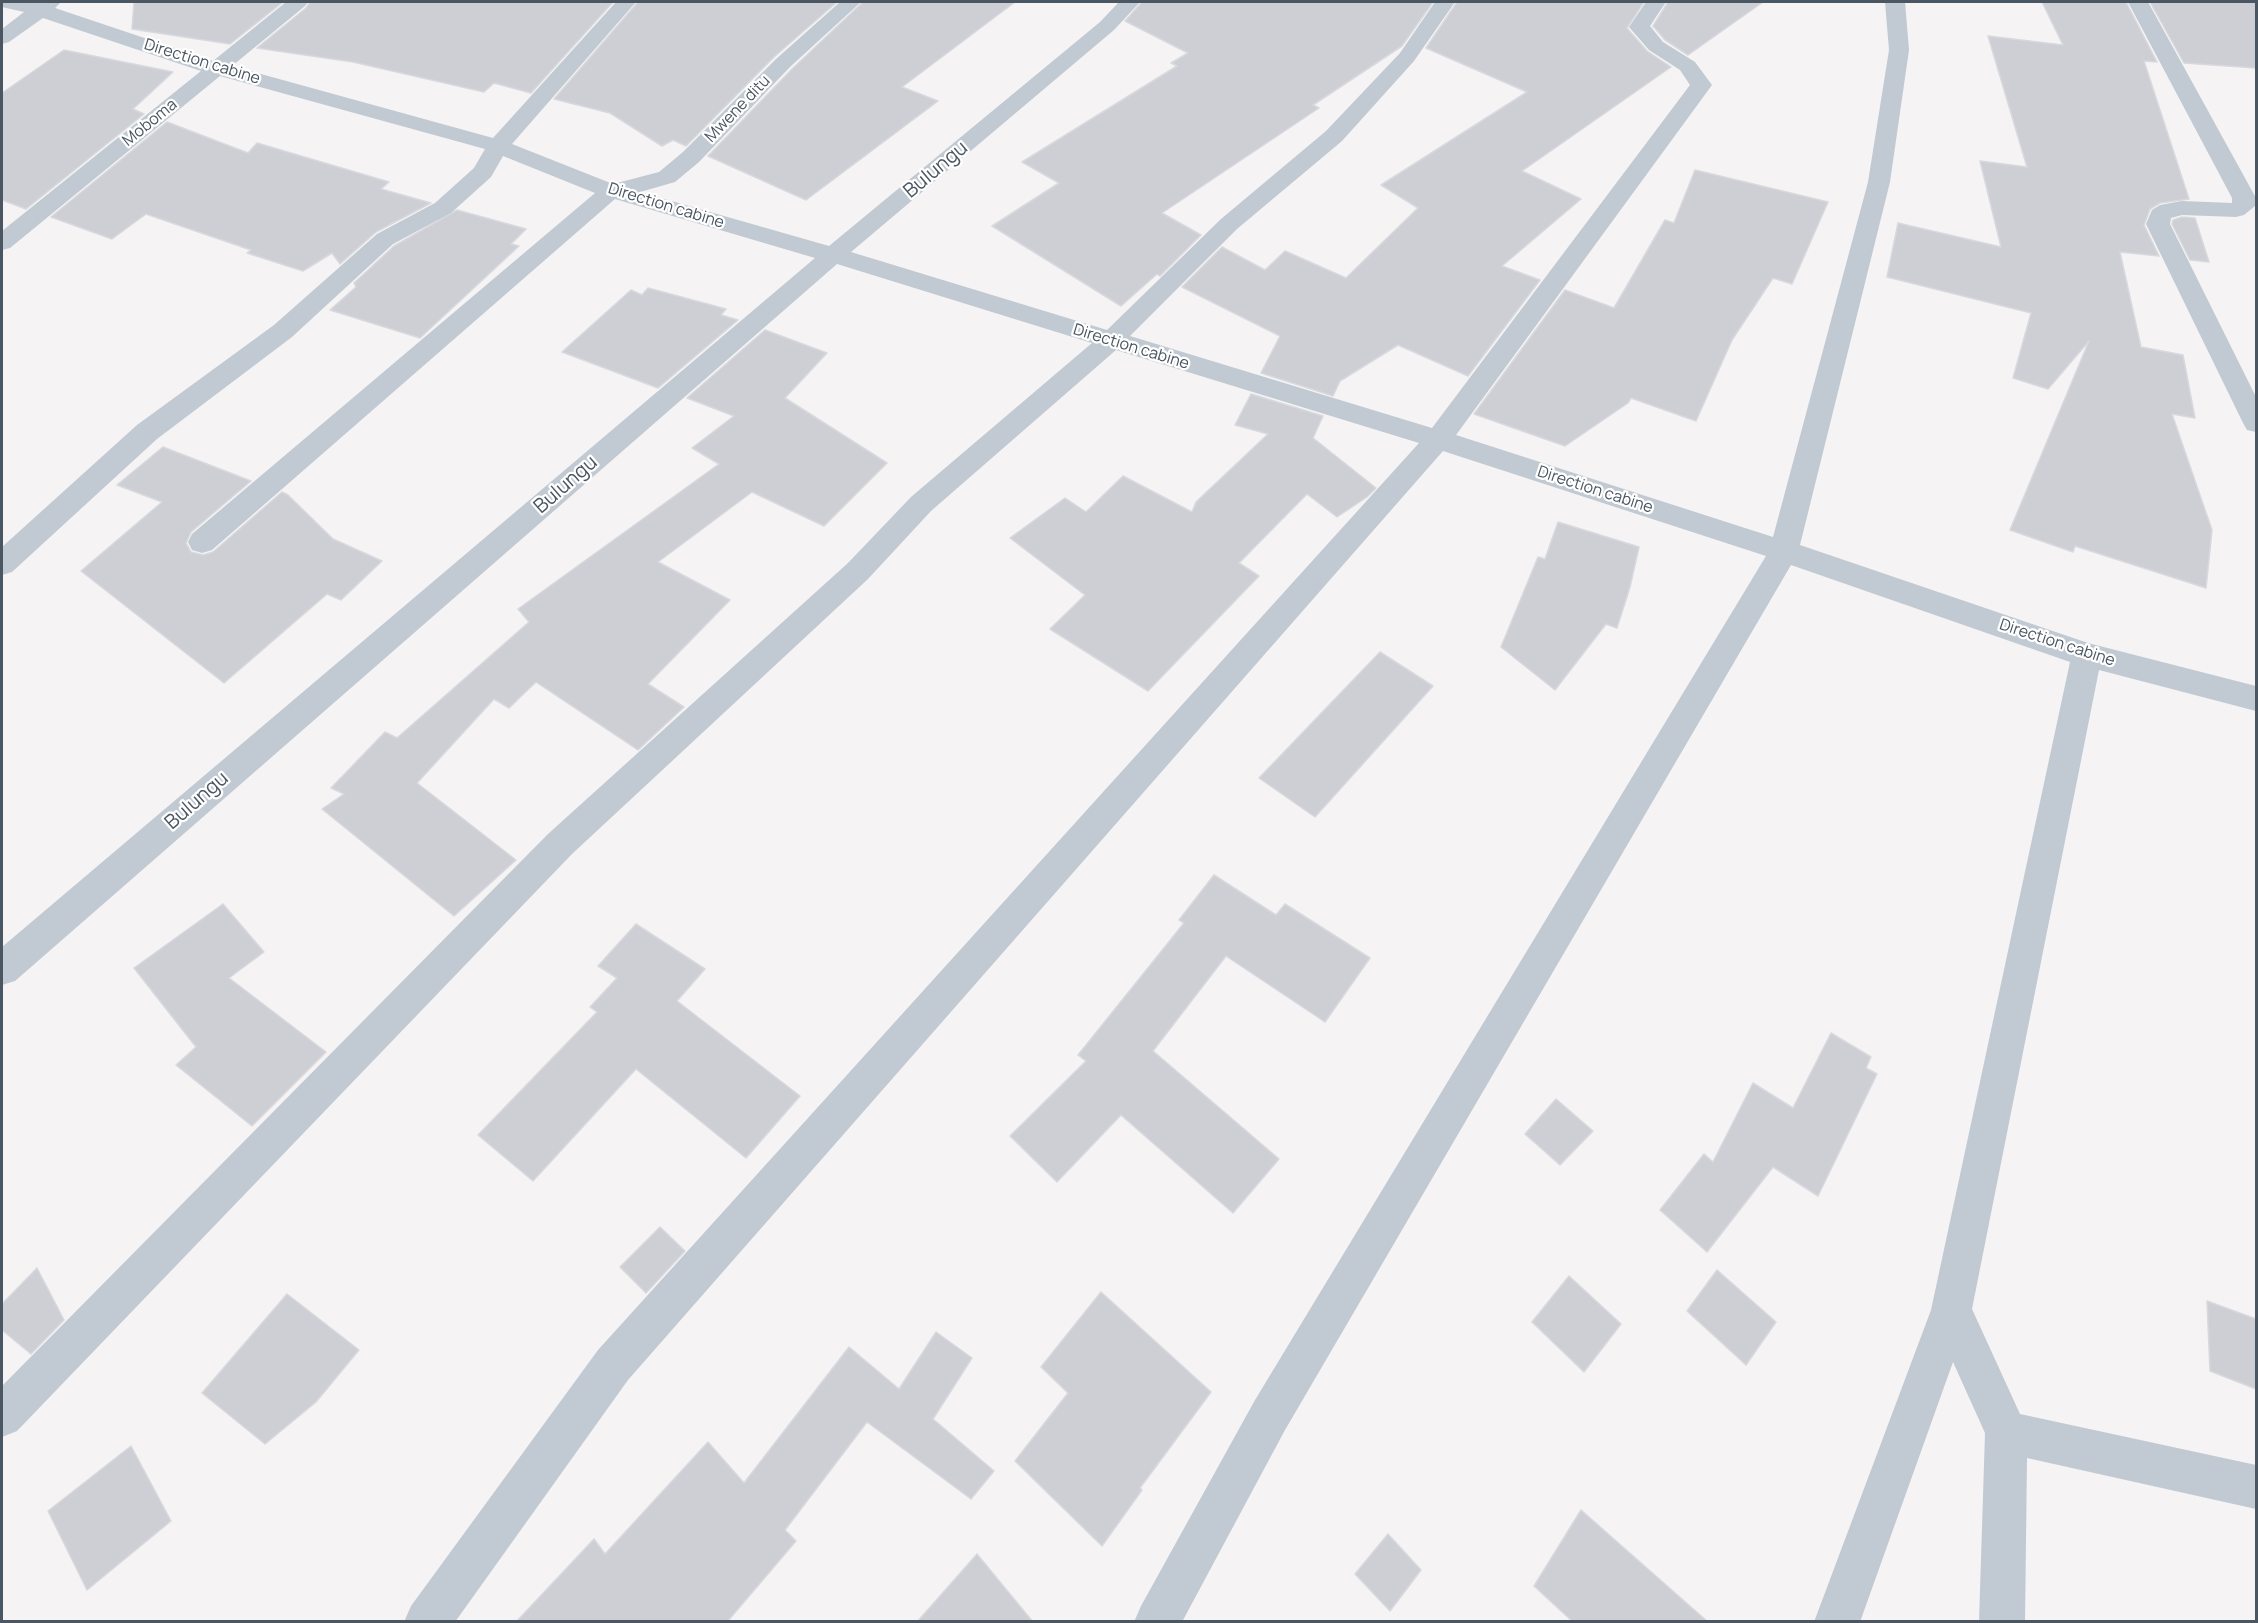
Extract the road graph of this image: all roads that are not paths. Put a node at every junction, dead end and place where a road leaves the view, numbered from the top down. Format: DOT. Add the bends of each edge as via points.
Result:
graph roads {
  1 [pos="4,2"];
  2 [pos="298,2"];
  3 [pos="626,2"];
  4 [pos="851,2"];
  5 [pos="1130,2"];
  6 [pos="1445,2"];
  7 [pos="1656,2"];
  8 [pos="1895,2"];
  9 [pos="2138,2"];
  10 [pos="45,6"];
  11 [pos="2,38"];
  12 [pos="218,69"];
  13 [pos="498,146"];
  14 [pos="611,191"];
  15 [pos="2,243"];
  16 [pos="833,255"];
  17 [pos="1110,341"];
  18 [pos="2256,423"];
  19 [pos="1438,439"];
  20 [pos="202,542"];
  21 [pos="1784,551"];
  22 [pos="2,564"];
  23 [pos="2087,654"];
  24 [pos="2256,698"];
  25 [pos="2,969"];
  26 [pos="1951,1310"];
  27 [pos="2,1416"];
  28 [pos="2006,1432"];
  29 [pos="2256,1487"];
  30 [pos="428,1622"];
  31 [pos="1157,1622"];
  32 [pos="1837,1622"];
  33 [pos="2002,1622"];
  1 -- 10 [label="street, Direction cabine"];
  2 -- 12 [label="street, Moboma"];
  3 -- 13 [label="street"];
  4 -- 14 [label="street, Mwene ditu" via="667,177"];
  5 -- 16 [label="street, Bulungu" via="1107,26"];
  6 -- 17 [label="street" via="1407,57 1334,135 1229,224"];
  7 -- 19 [label="street" via="1639,27 1656,46 1688,66 1701,85"];
  8 -- 21 [label="street" via="1899,50 1879,182"];
  9 -- 18 [label="street" via="2244,198 2243,206 2236,210 2168,210 2160,215 2158,224"];
  10 -- 11 [label="street"];
  10 -- 12 [label="street, Direction cabine"];
  12 -- 13 [label="street, Direction cabine"];
  12 -- 15 [label="street, Moboma"];
  13 -- 14 [label="street, Direction cabine"];
  13 -- 22 [label="street" via="483,172 443,208 385,239 284,331 147,432"];
  14 -- 16 [label="street, Direction cabine"];
  14 -- 20 [label="street"];
  16 -- 17 [label="street, Direction cabine"];
  16 -- 25 [label="street, Bulungu"];
  17 -- 19 [label="street, Direction cabine"];
  17 -- 27 [label="street" via="921,504 858,571 560,844"];
  19 -- 21 [label="street, Direction cabine"];
  19 -- 30 [label="street" via="613,1365"];
  21 -- 23 [label="street, Direction cabine"];
  21 -- 31 [label="street" via="1270,1415"];
  23 -- 24 [label="street, Direction cabine"];
  23 -- 26 [label="street"];
  26 -- 28 [label="street"];
  26 -- 32 [label="street"];
  28 -- 29 [label="street"];
  28 -- 33 [label="street"];
}
